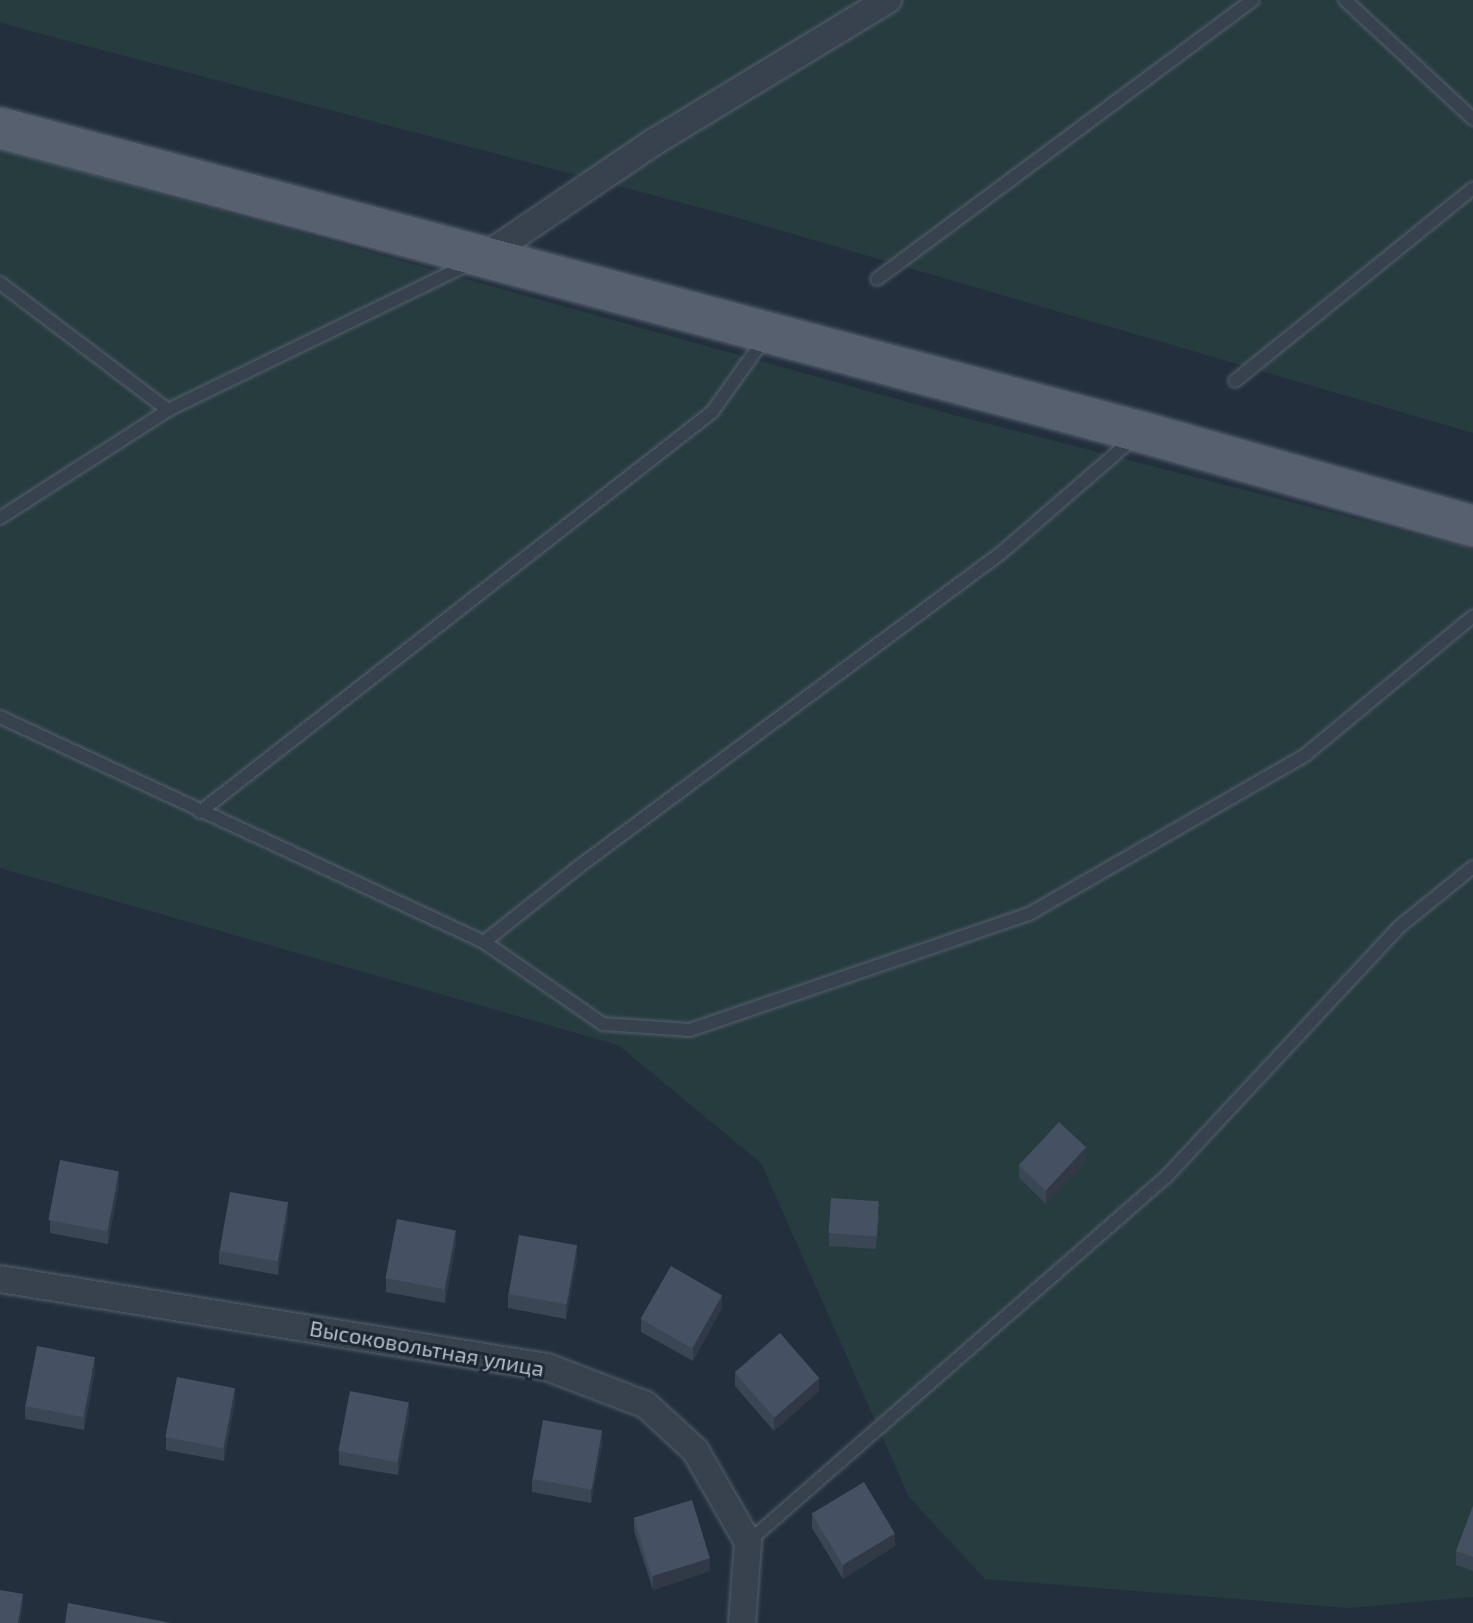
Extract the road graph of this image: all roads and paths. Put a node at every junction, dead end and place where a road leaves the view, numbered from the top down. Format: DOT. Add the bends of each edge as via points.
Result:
graph roads {
  1 [pos="888,0"];
  2 [pos="1253,0"];
  3 [pos="1345,0"];
  4 [pos="1473,119"];
  5 [pos="0,128"];
  6 [pos="1473,188"];
  7 [pos="481,259"];
  8 [pos="877,279"];
  9 [pos="0,283"];
  10 [pos="769,333"];
  11 [pos="1235,381"];
  12 [pos="168,410"];
  13 [pos="1141,432"];
  14 [pos="0,518"];
  15 [pos="1473,526"];
  16 [pos="1473,616"];
  17 [pos="0,717"];
  18 [pos="200,812"];
  19 [pos="1473,867"];
  20 [pos="484,942"];
  21 [pos="0,1279"];
  22 [pos="748,1542"];
  23 [pos="742,1623"];
  1 -- 7 [label="street" via="654,142"];
  2 -- 8 [label="lane"];
  3 -- 4 [label="lane"];
  5 -- 7 [label="main road"];
  6 -- 11 [label="lane"];
  7 -- 10 [label="main road"];
  7 -- 12 [label="lane"];
  9 -- 12 [label="lane"];
  10 -- 13 [label="main road"];
  10 -- 18 [label="lane" via="712,412"];
  12 -- 14 [label="lane"];
  13 -- 15 [label="main road"];
  13 -- 20 [label="lane" via="1001,553"];
  16 -- 20 [label="lane" via="1304,756 1029,914 690,1030 603,1024"];
  17 -- 18 [label="lane"];
  18 -- 20 [label="lane"];
  19 -- 22 [label="lane" via="1399,927 1167,1176"];
  21 -- 22 [label="street, Высоковольтная улица" via="547,1367 646,1405 695,1450"];
  22 -- 23 [label="street"];
}
